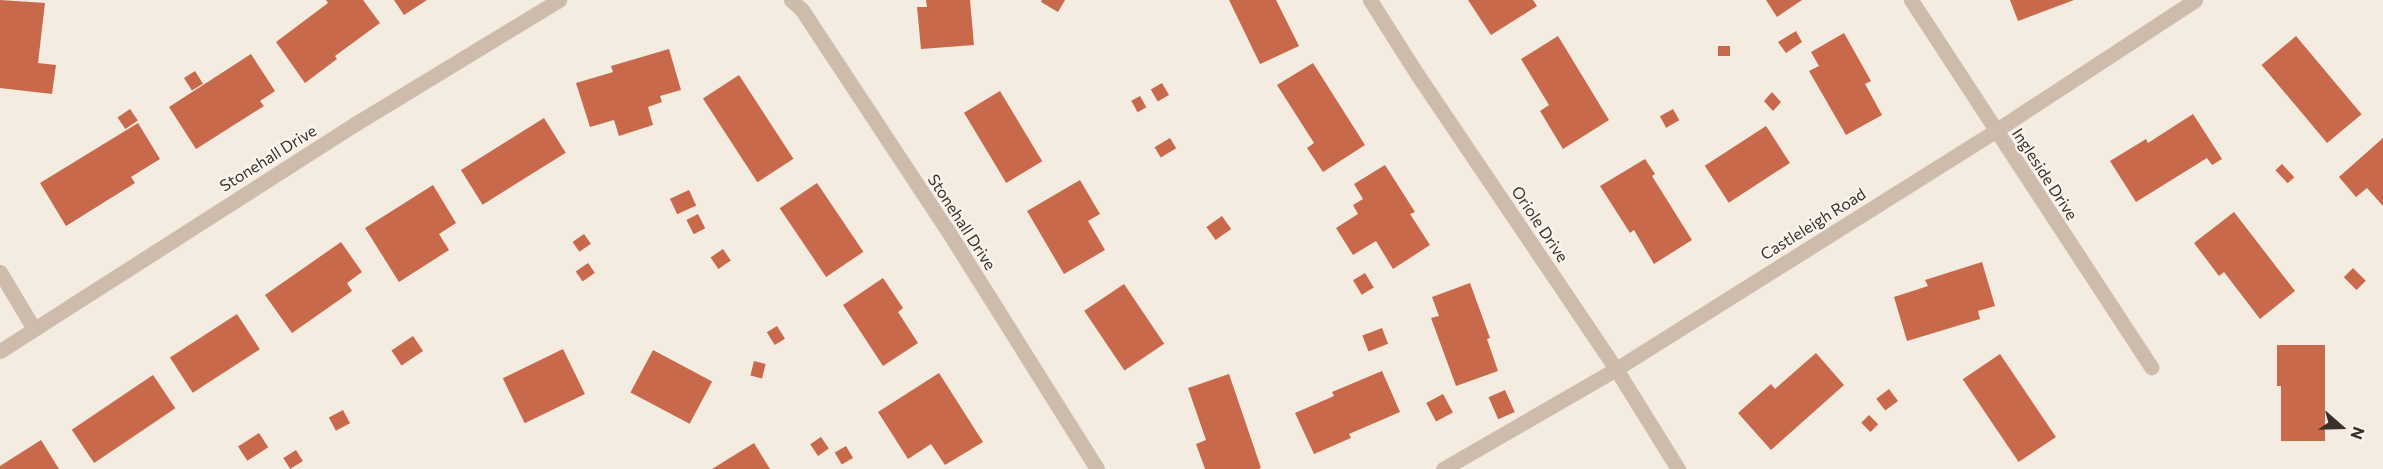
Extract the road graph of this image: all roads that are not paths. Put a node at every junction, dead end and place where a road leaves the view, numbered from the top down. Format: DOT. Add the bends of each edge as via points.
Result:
graph roads {
  1 [pos="559,0"];
  2 [pos="791,0"];
  3 [pos="1370,0"];
  4 [pos="1911,0"];
  5 [pos="2195,0"];
  6 [pos="1995,131"];
  7 [pos="0,272"];
  8 [pos="34,328"];
  9 [pos="0,351"];
  10 [pos="2151,367"];
  11 [pos="1616,369"];
  12 [pos="1097,469"];
  13 [pos="1443,469"];
  14 [pos="1678,469"];
  1 -- 8 [label="street, Stonehall Drive"];
  2 -- 12 [label="street, Stonehall Drive" via="802,10 946,228"];
  3 -- 11 [label="street, Oriole Drive"];
  4 -- 6 [label="street, Ingleside Drive"];
  5 -- 6 [label="street, Castleleigh Road"];
  6 -- 10 [label="street, Ingleside Drive"];
  6 -- 11 [label="street, Castleleigh Road"];
  7 -- 8 [label="street"];
  8 -- 9 [label="street, Stonehall Drive"];
  11 -- 13 [label="street, Castleleigh Road"];
  11 -- 14 [label="street, Oriole Drive"];
}
